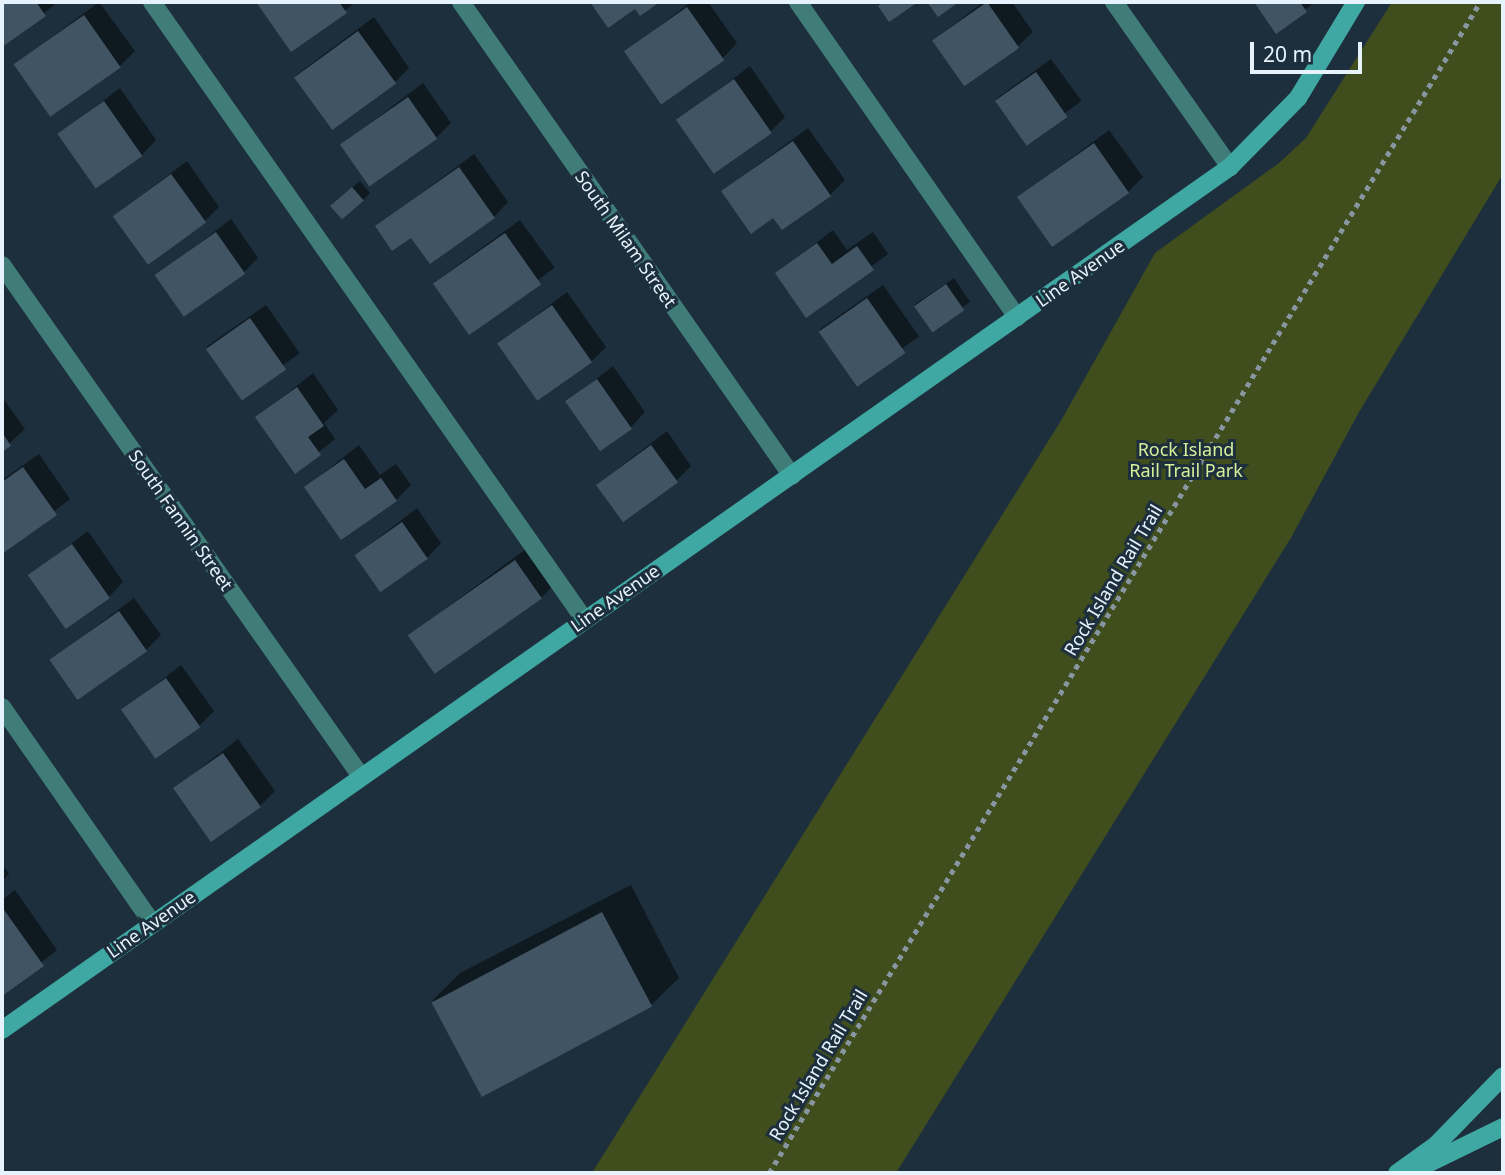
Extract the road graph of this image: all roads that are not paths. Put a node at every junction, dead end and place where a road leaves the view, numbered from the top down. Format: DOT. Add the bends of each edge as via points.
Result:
graph roads {
  1 [pos="152,2"];
  2 [pos="461,2"];
  3 [pos="798,2"];
  4 [pos="1114,2"];
  5 [pos="1356,2"];
  6 [pos="1230,167"];
  7 [pos="2,265"];
  8 [pos="1017,317"];
  9 [pos="792,476"];
  10 [pos="584,619"];
  11 [pos="2,707"];
  12 [pos="360,775"];
  13 [pos="152,923"];
  14 [pos="2,1030"];
  15 [pos="1503,1076"];
  16 [pos="1503,1127"];
  17 [pos="1397,1173"];
  18 [pos="1409,1173"];
  1 -- 10 [label="street"];
  2 -- 9 [label="street, South Milam Street"];
  3 -- 8 [label="street"];
  4 -- 6 [label="street"];
  5 -- 6 [label="street, Line Avenue" via="1298,97"];
  6 -- 8 [label="street, Line Avenue"];
  7 -- 12 [label="street, South Fannin Street"];
  8 -- 9 [label="street, Line Avenue"];
  9 -- 10 [label="street, Line Avenue"];
  10 -- 12 [label="street, Line Avenue"];
  11 -- 13 [label="street"];
  12 -- 13 [label="street, Line Avenue"];
  13 -- 14 [label="street, Line Avenue"];
  15 -- 17 [label="street" via="1436,1145"];
  16 -- 18 [label="street"];
}
